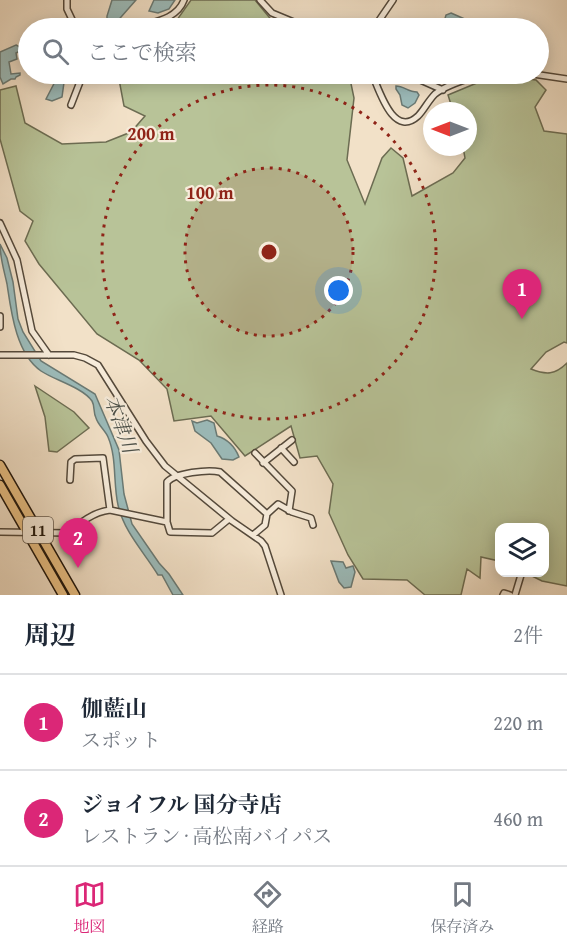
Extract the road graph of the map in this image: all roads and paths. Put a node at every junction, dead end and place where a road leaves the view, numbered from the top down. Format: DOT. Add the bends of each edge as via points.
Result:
graph roads {
  1 [pos="67,0"];
  2 [pos="184,0"];
  3 [pos="260,0"];
  4 [pos="393,0"];
  5 [pos="72,18"];
  6 [pos="163,18"];
  7 [pos="284,18"];
  8 [pos="381,18"];
  9 [pos="549,76"];
  10 [pos="567,79"];
  11 [pos="79,84"];
  12 [pos="376,84"];
  13 [pos="430,84"];
  14 [pos="458,84"];
  15 [pos="443,90"];
  16 [pos="71,105"];
  17 [pos="0,223"];
  18 [pos="0,316"];
  19 [pos="0,327"];
  20 [pos="0,355"];
  21 [pos="47,355"];
  22 [pos="292,440"];
  23 [pos="281,448"];
  24 [pos="255,453"];
  25 [pos="294,462"];
  26 [pos="263,463"];
  27 [pos="0,465"];
  28 [pos="176,477"];
  29 [pos="70,480"];
  30 [pos="1,488"];
  31 [pos="111,511"];
  32 [pos="289,511"];
  33 [pos="267,514"];
  34 [pos="229,519"];
  35 [pos="166,522"];
  36 [pos="313,525"];
  37 [pos="0,532"];
  38 [pos="28,533"];
  39 [pos="40,533"];
  40 [pos="253,535"];
  41 [pos="520,577"];
  42 [pos="63,595"];
  43 [pos="75,595"];
  44 [pos="281,595"];
  45 [pos="503,595"];
  46 [pos="510,595"];
  47 [pos="515,595"];
  1 -- 5 [label="street"];
  2 -- 6 [label="street" via="175,14"];
  3 -- 7 [label="street" via="272,13"];
  4 -- 8 [label="street"];
  9 -- 10 [label="street"];
  11 -- 16 [label="street"];
  12 -- 15 [label="street" via="389,112 405,122 419,115"];
  13 -- 15 [label="street"];
  14 -- 15 [label="street"];
  17 -- 21 [label="street" via="17,260 32,331"];
  18 -- 19 [label="street"];
  20 -- 21 [label="street"];
  21 -- 28 [label="street" via="78,356 98,365 156,456"];
  22 -- 23 [label="street"];
  23 -- 25 [label="street"];
  23 -- 26 [label="street"];
  24 -- 26 [label="street"];
  26 -- 32 [label="street" via="292,491"];
  27 -- 39 [label="highway, 11"];
  28 -- 33 [label="street" via="211,470 220,472"];
  28 -- 34 [label="street"];
  28 -- 35 [label="street" via="167,482"];
  29 -- 31 [label="street" via="71,462 75,459 103,458"];
  30 -- 38 [label="highway, 11"];
  31 -- 35 [label="street"];
  31 -- 39 [label="street" via="82,521 68,533"];
  32 -- 33 [label="street" via="278,504"];
  32 -- 36 [label="street" via="310,518"];
  33 -- 40 [label="street" via="265,525"];
  34 -- 35 [label="street" via="212,533 170,532"];
  34 -- 40 [label="street"];
  37 -- 38 [label="street"];
  38 -- 39 [label="street"];
  38 -- 42 [label="highway, 11"];
  39 -- 43 [label="highway, 11"];
  40 -- 44 [label="street" via="265,546"];
  41 -- 47 [label="street"];
  45 -- 46 [label="street"];
}
